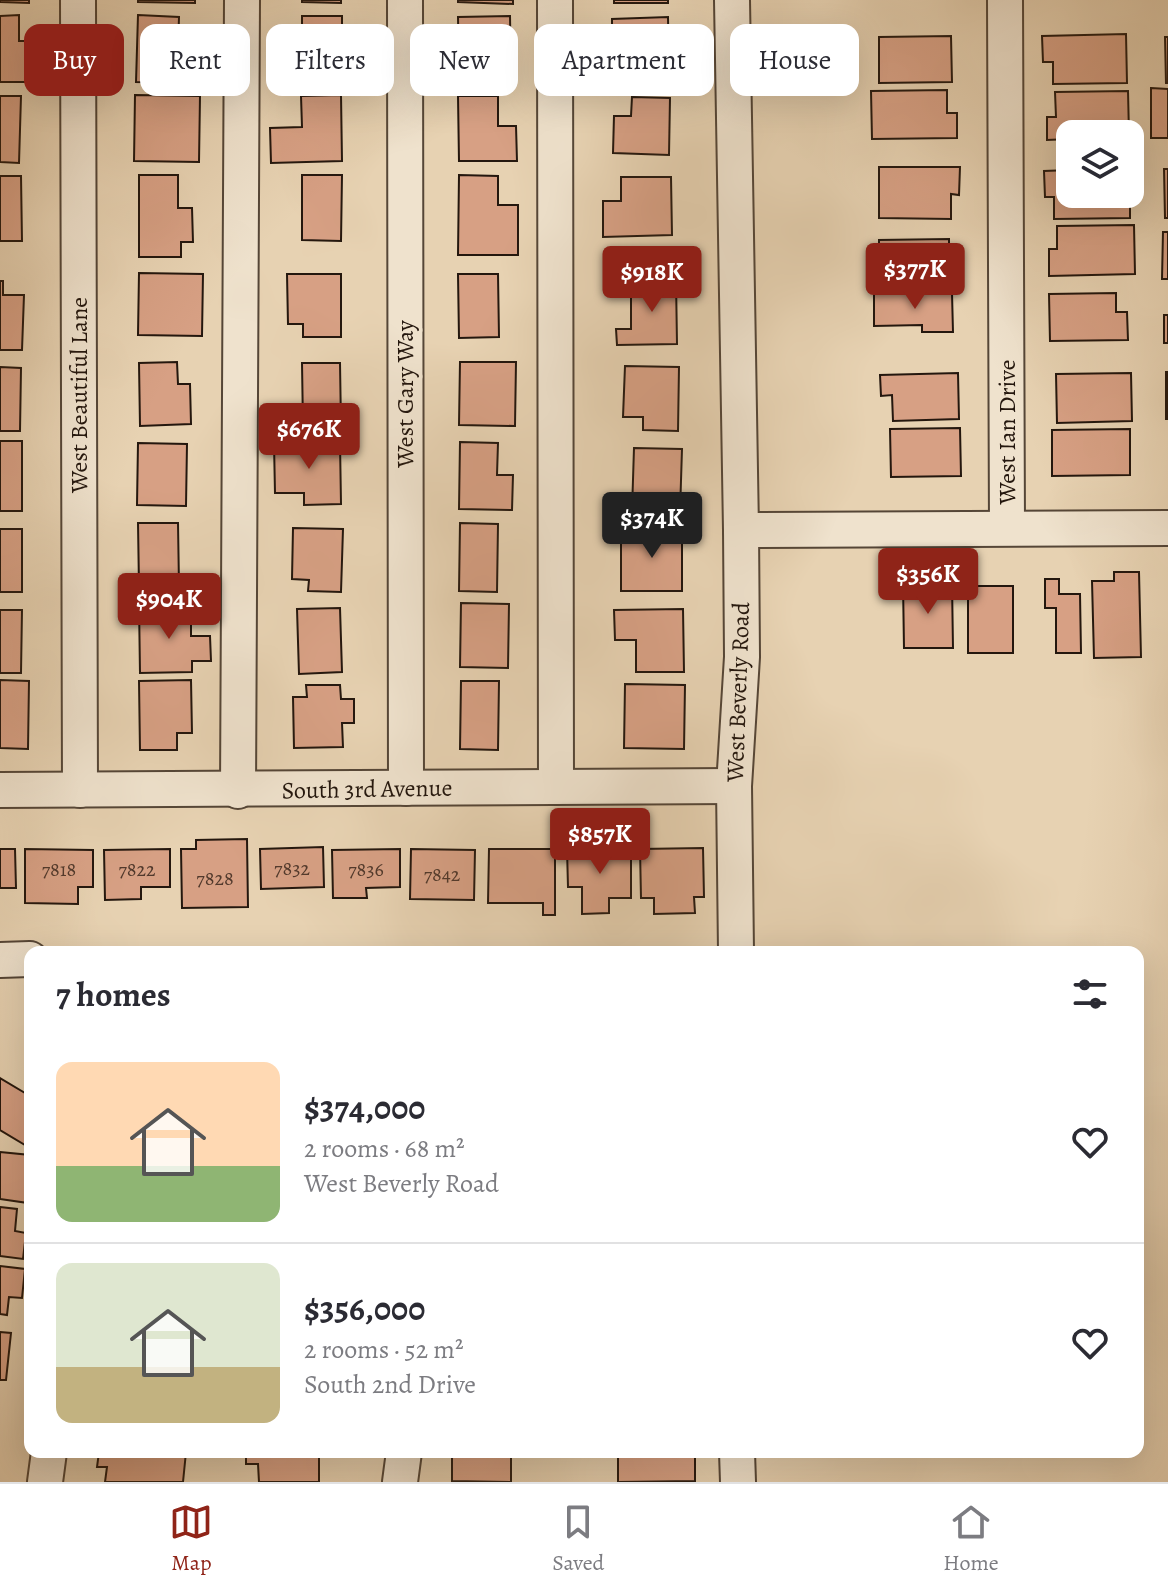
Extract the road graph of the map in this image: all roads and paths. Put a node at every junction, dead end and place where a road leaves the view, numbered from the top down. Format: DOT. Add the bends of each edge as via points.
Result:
graph roads {
  1 [pos="78,0"];
  2 [pos="242,0"];
  3 [pos="405,0"];
  4 [pos="555,0"];
  5 [pos="732,0"];
  6 [pos="1005,0"];
  7 [pos="1007,528"];
  8 [pos="1168,528"];
  9 [pos="741,530"];
  10 [pos="734,786"];
  11 [pos="556,787"];
  12 [pos="406,788"];
  13 [pos="0,790"];
  14 [pos="80,790"];
  15 [pos="238,791"];
  16 [pos="736,946"];
  17 [pos="24,959"];
  18 [pos="0,960"];
  19 [pos="48,1458"];
  20 [pos="403,1458"];
  21 [pos="737,1458"];
  22 [pos="45,1482"];
  23 [pos="400,1482"];
  24 [pos="738,1482"];
  1 -- 14 [label="street, West Beautiful Lane"];
  2 -- 15 [label="street"];
  3 -- 12 [label="street, West Gary Way"];
  4 -- 11 [label="street"];
  5 -- 9 [label="street, West Beverly Road"];
  6 -- 7 [label="street, West Ian Drive"];
  7 -- 8 [label="street"];
  7 -- 9 [label="street"];
  9 -- 10 [label="street, West Beverly Road" via="742,657"];
  10 -- 11 [label="street, South 3rd Avenue"];
  10 -- 16 [label="street, West Beverly Road"];
  11 -- 12 [label="street, South 3rd Avenue"];
  12 -- 15 [label="street, South 3rd Avenue"];
  13 -- 14 [label="street, South 3rd Avenue"];
  14 -- 15 [label="street, South 3rd Avenue"];
  17 -- 18 [label="street"];
  19 -- 22 [label="street"];
  20 -- 23 [label="street"];
  21 -- 24 [label="street"];
}
